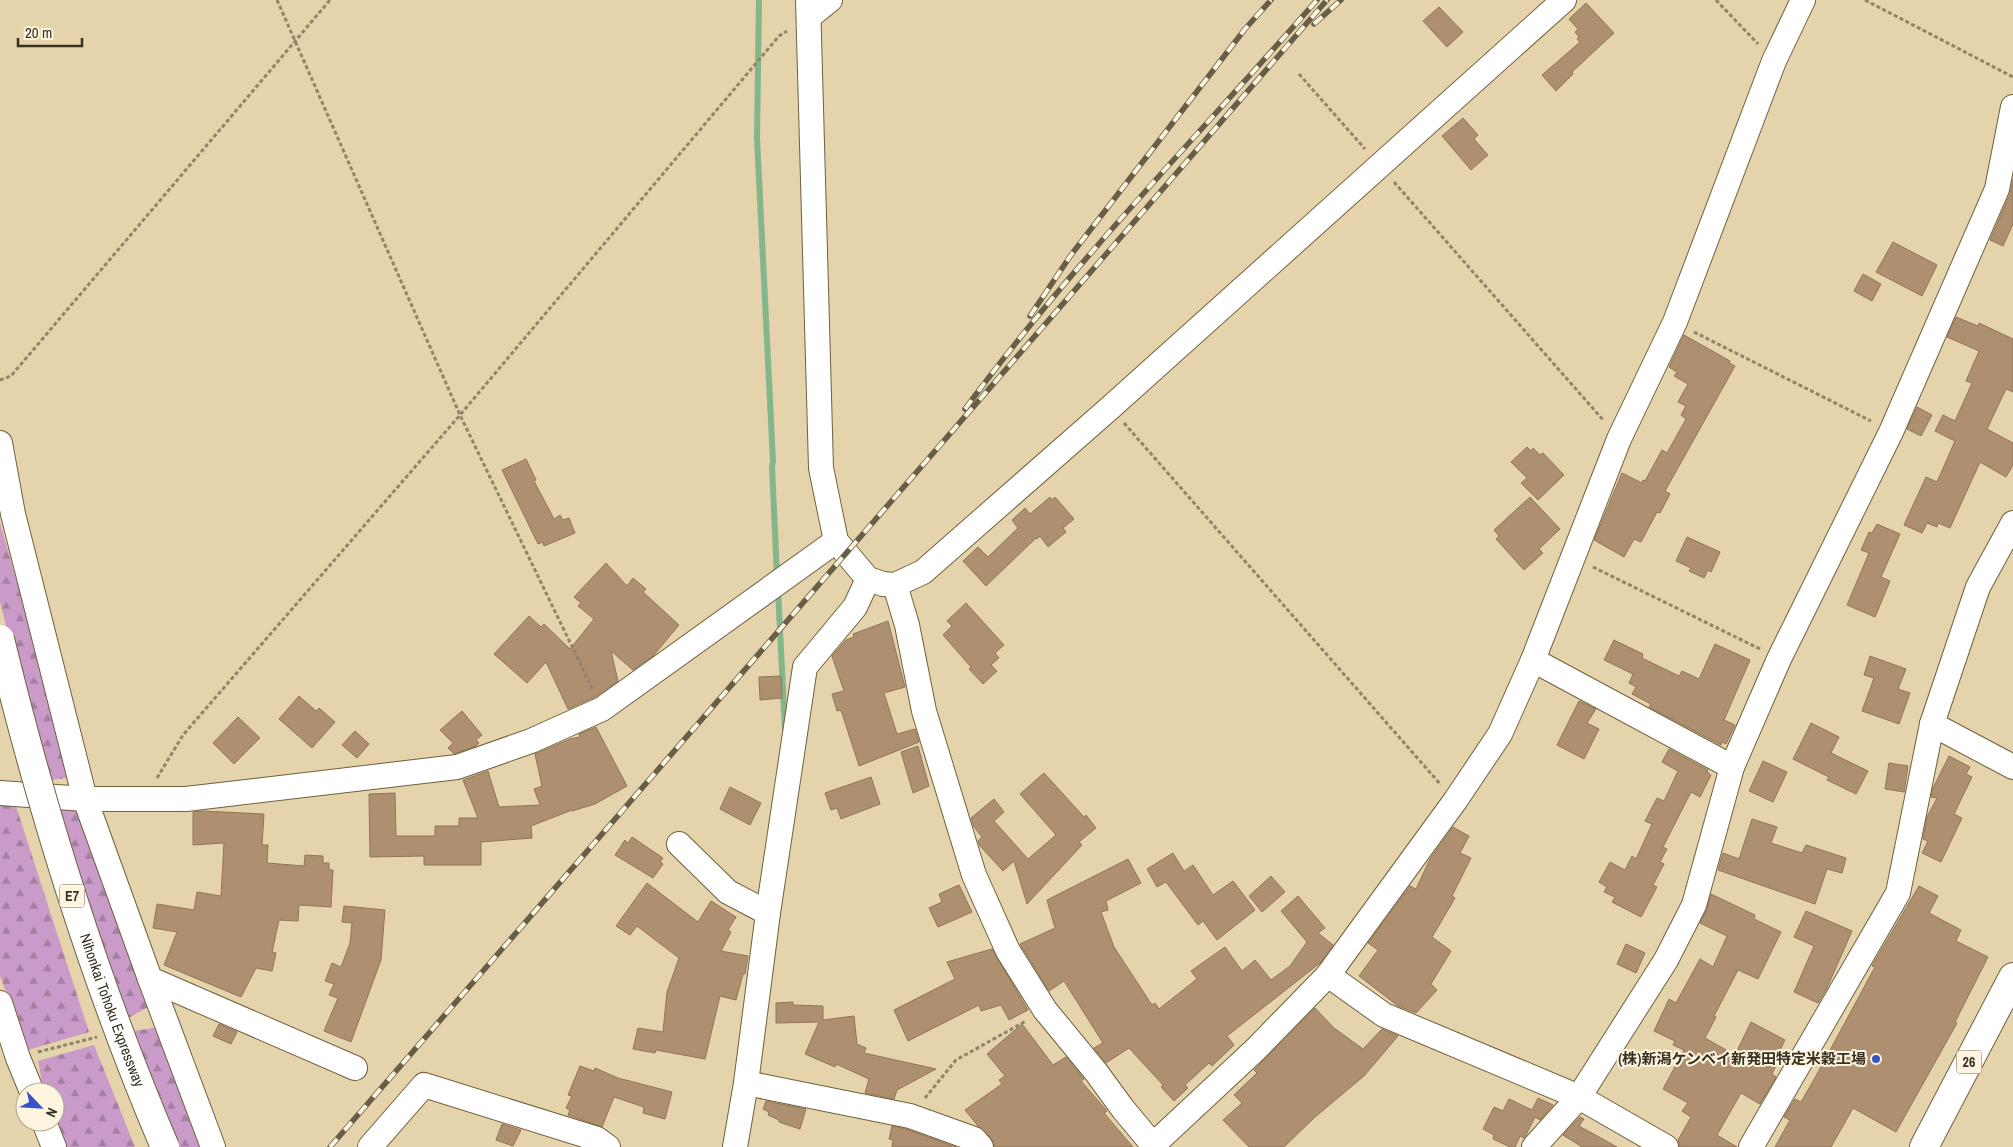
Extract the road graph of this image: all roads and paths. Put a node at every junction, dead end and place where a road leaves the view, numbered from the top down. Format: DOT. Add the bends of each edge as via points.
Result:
graph roads {
  1 [pos="277,0"];
  2 [pos="330,0"];
  3 [pos="830,0"];
  4 [pos="1564,0"];
  5 [pos="1716,0"];
  6 [pos="1803,0"];
  7 [pos="1865,0"];
  8 [pos="808,9"];
  9 [pos="296,42"];
  10 [pos="1774,61"];
  11 [pos="1299,74"];
  12 [pos="2013,77"];
  13 [pos="2013,107"];
  14 [pos="1380,166"];
  15 [pos="1675,322"];
  16 [pos="0,380"];
  17 [pos="1111,407"];
  18 [pos="460,415"];
  19 [pos="1891,432"];
  20 [pos="1619,439"];
  21 [pos="0,443"];
  22 [pos="6,515"];
  23 [pos="2013,522"];
  24 [pos="836,542"];
  25 [pos="1573,556"];
  26 [pos="882,582"];
  27 [pos="0,639"];
  28 [pos="1779,658"];
  29 [pos="1533,660"];
  30 [pos="602,709"];
  31 [pos="0,714"];
  32 [pos="1932,724"];
  33 [pos="1732,767"];
  34 [pos="2013,767"];
  35 [pos="0,793"];
  36 [pos="85,799"];
  37 [pos="144,800"];
  38 [pos="1455,801"];
  39 [pos="680,844"];
  40 [pos="768,913"];
  41 [pos="1328,975"];
  42 [pos="2013,977"];
  43 [pos="150,979"];
  44 [pos="0,1002"];
  45 [pos="1045,1010"];
  46 [pos="101,1036"];
  47 [pos="18,1058"];
  48 [pos="355,1068"];
  49 [pos="28,1082"];
  50 [pos="746,1083"];
  51 [pos="1579,1097"];
  52 [pos="910,1116"];
  53 [pos="48,1132"];
  54 [pos="1152,1146"];
  55 [pos="54,1147"];
  56 [pos="146,1147"];
  57 [pos="165,1147"];
  58 [pos="213,1147"];
  59 [pos="370,1147"];
  60 [pos="608,1147"];
  61 [pos="735,1147"];
  62 [pos="981,1147"];
  63 [pos="1534,1147"];
  64 [pos="1666,1147"];
  65 [pos="1751,1147"];
  66 [pos="1924,1147"];
  1 -- 9 [label="path"];
  2 -- 9 [label="path"];
  3 -- 8 [label="street"];
  4 -- 14 [label="street"];
  5 -- 10 [label="path"];
  6 -- 10 [label="street"];
  7 -- 12 [label="path"];
  8 -- 18 [label="path" via="779,36"];
  8 -- 24 [label="street" via="820,468"];
  9 -- 16 [label="path" via="11,376"];
  9 -- 18 [label="path"];
  10 -- 15 [label="street"];
  11 -- 14 [label="path"];
  13 -- 19 [label="street" via="1997,189"];
  14 -- 17 [label="street"];
  14 -- 20 [label="path"];
  15 -- 19 [label="path"];
  15 -- 20 [label="street"];
  17 -- 26 [label="street" via="923,572"];
  17 -- 38 [label="path"];
  18 -- 30 [label="path"];
  18 -- 37 [label="path" via="182,735"];
  19 -- 28 [label="street"];
  20 -- 25 [label="street"];
  21 -- 22 [label="street"];
  22 -- 36 [label="street"];
  23 -- 32 [label="street" via="1978,587"];
  24 -- 26 [label="street"];
  24 -- 30 [label="street"];
  25 -- 28 [label="path"];
  25 -- 29 [label="street"];
  26 -- 40 [label="street" via="855,607 805,668"];
  26 -- 45 [label="street" via="907,625 924,710 974,875 1008,951"];
  27 -- 57 [label="main road, Nihonkai Tohoku Expressway / E7, bridge" via="65,876 105,994"];
  28 -- 33 [label="street"];
  29 -- 33 [label="street"];
  29 -- 38 [label="street" via="1500,734"];
  30 -- 37 [label="street" via="531,741 457,767 205,797"];
  31 -- 56 [label="main road, Nihonkai Tohoku Expressway / E7" via="56,903"];
  32 -- 34 [label="street"];
  32 -- 65 [label="street" via="1898,893"];
  33 -- 51 [label="street" via="1694,905 1666,960"];
  35 -- 36 [label="street"];
  36 -- 37 [label="street"];
  36 -- 43 [label="street"];
  38 -- 41 [label="street"];
  39 -- 40 [label="street" via="728,892"];
  40 -- 50 [label="street"];
  41 -- 51 [label="street" via="1384,1015"];
  41 -- 54 [label="street" via="1256,1050"];
  42 -- 66 [label="main road, 26"];
  43 -- 48 [label="street"];
  43 -- 58 [label="street"];
  44 -- 47 [label="street"];
  45 -- 52 [label="path" via="956,1060"];
  45 -- 54 [label="street"];
  46 -- 47 [label="path"];
  47 -- 49 [label="street"];
  50 -- 52 [label="street"];
  50 -- 61 [label="street"];
  51 -- 63 [label="street"];
  51 -- 64 [label="street"];
  52 -- 62 [label="street" via="974,1139"];
  53 -- 55 [label="street"];
  59 -- 60 [label="street" via="424,1084 597,1139"];
}
